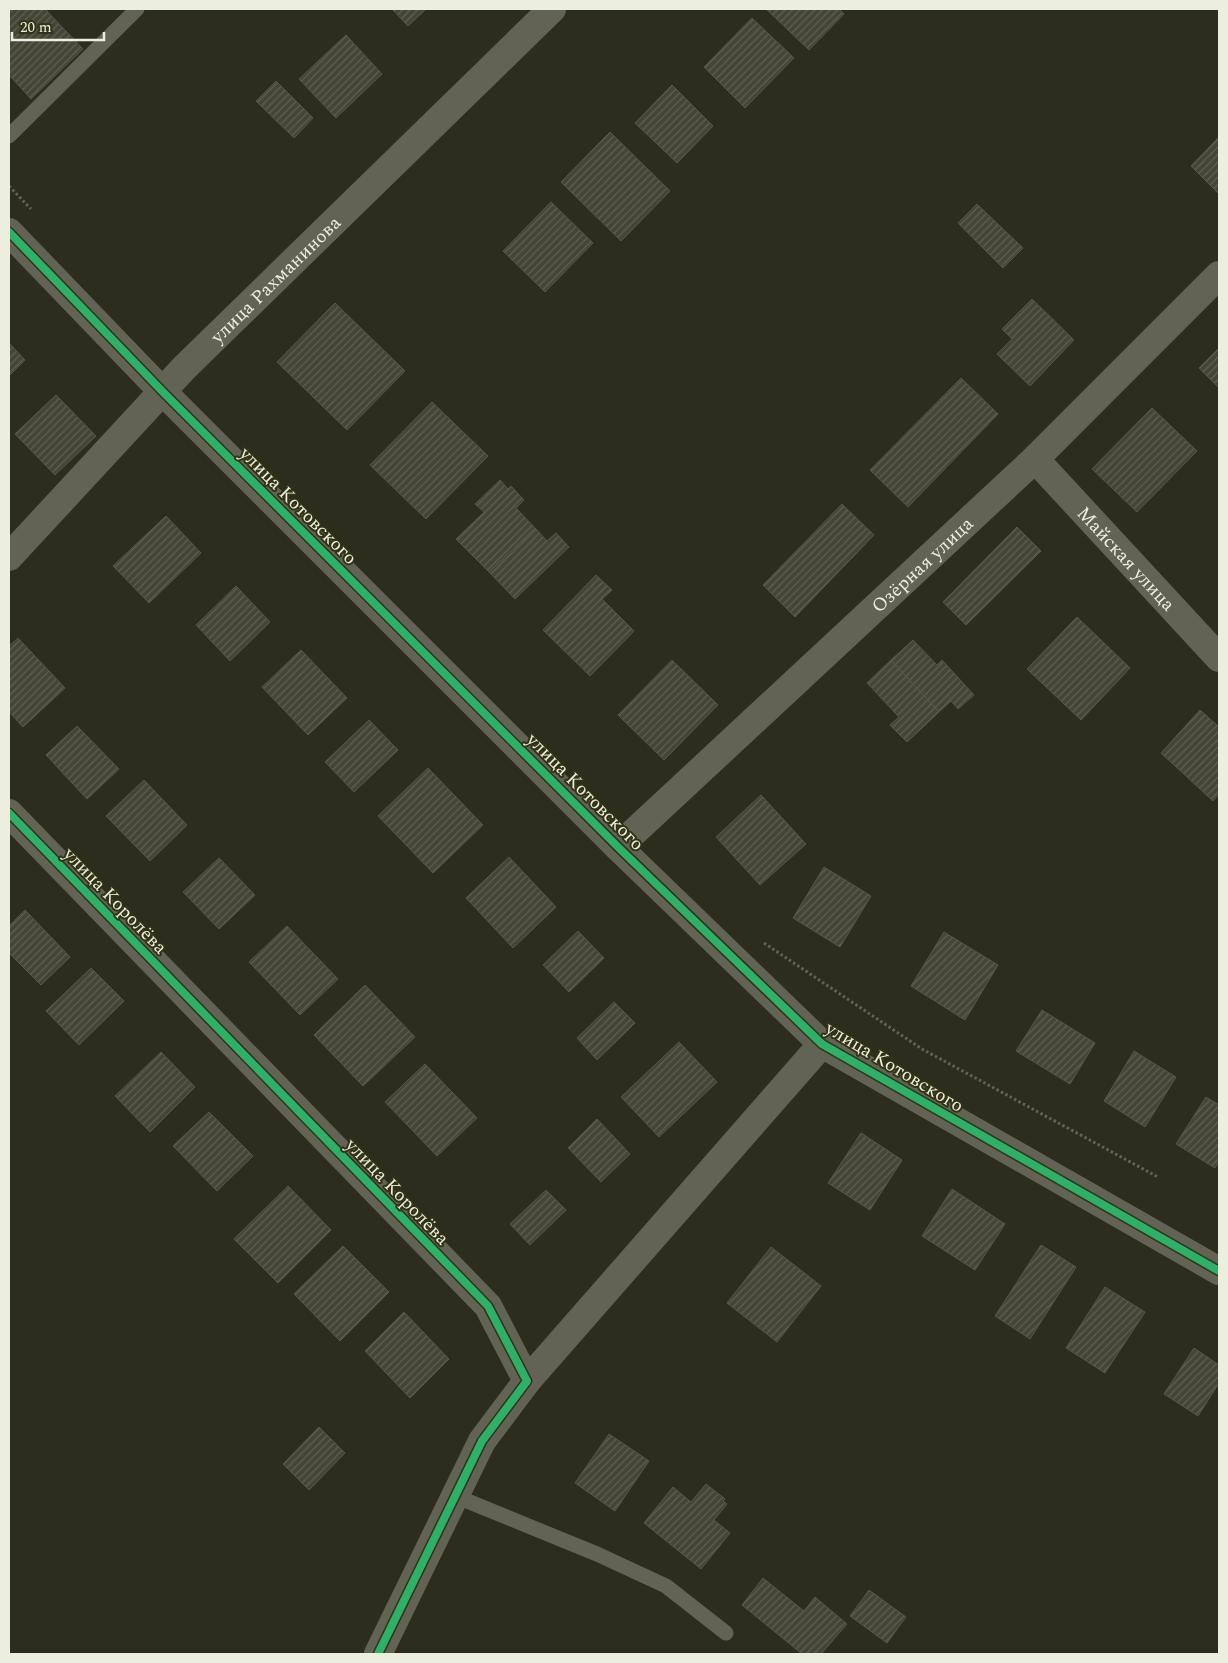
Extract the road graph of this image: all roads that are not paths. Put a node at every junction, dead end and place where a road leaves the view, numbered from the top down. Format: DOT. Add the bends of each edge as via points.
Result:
graph roads {
  1 [pos="137,9"];
  2 [pos="552,9"];
  3 [pos="9,136"];
  4 [pos="9,232"];
  5 [pos="1219,275"];
  6 [pos="163,392"];
  7 [pos="1035,459"];
  8 [pos="9,557"];
  9 [pos="1219,658"];
  10 [pos="9,812"];
  11 [pos="618,847"];
  12 [pos="822,1044"];
  13 [pos="1219,1271"];
  14 [pos="527,1381"];
  15 [pos="455,1496"];
  16 [pos="726,1632"];
  17 [pos="378,1654"];
  1 -- 3 [label="lane"];
  2 -- 6 [label="street, улица Рахманинова"];
  4 -- 6 [label="street, улица Котовского"];
  5 -- 7 [label="street, Озёрная улица"];
  6 -- 8 [label="street, улица Рахманинова"];
  6 -- 11 [label="street, улица Котовского"];
  7 -- 9 [label="street, Майская улица"];
  7 -- 11 [label="street, Озёрная улица"];
  10 -- 14 [label="street, улица Королёва" via="488,1306"];
  11 -- 12 [label="street, улица Котовского"];
  12 -- 13 [label="street, улица Котовского"];
  12 -- 14 [label="street"];
  14 -- 15 [label="street" via="482,1441"];
  15 -- 16 [label="lane" via="666,1586"];
  15 -- 17 [label="street"];
}
